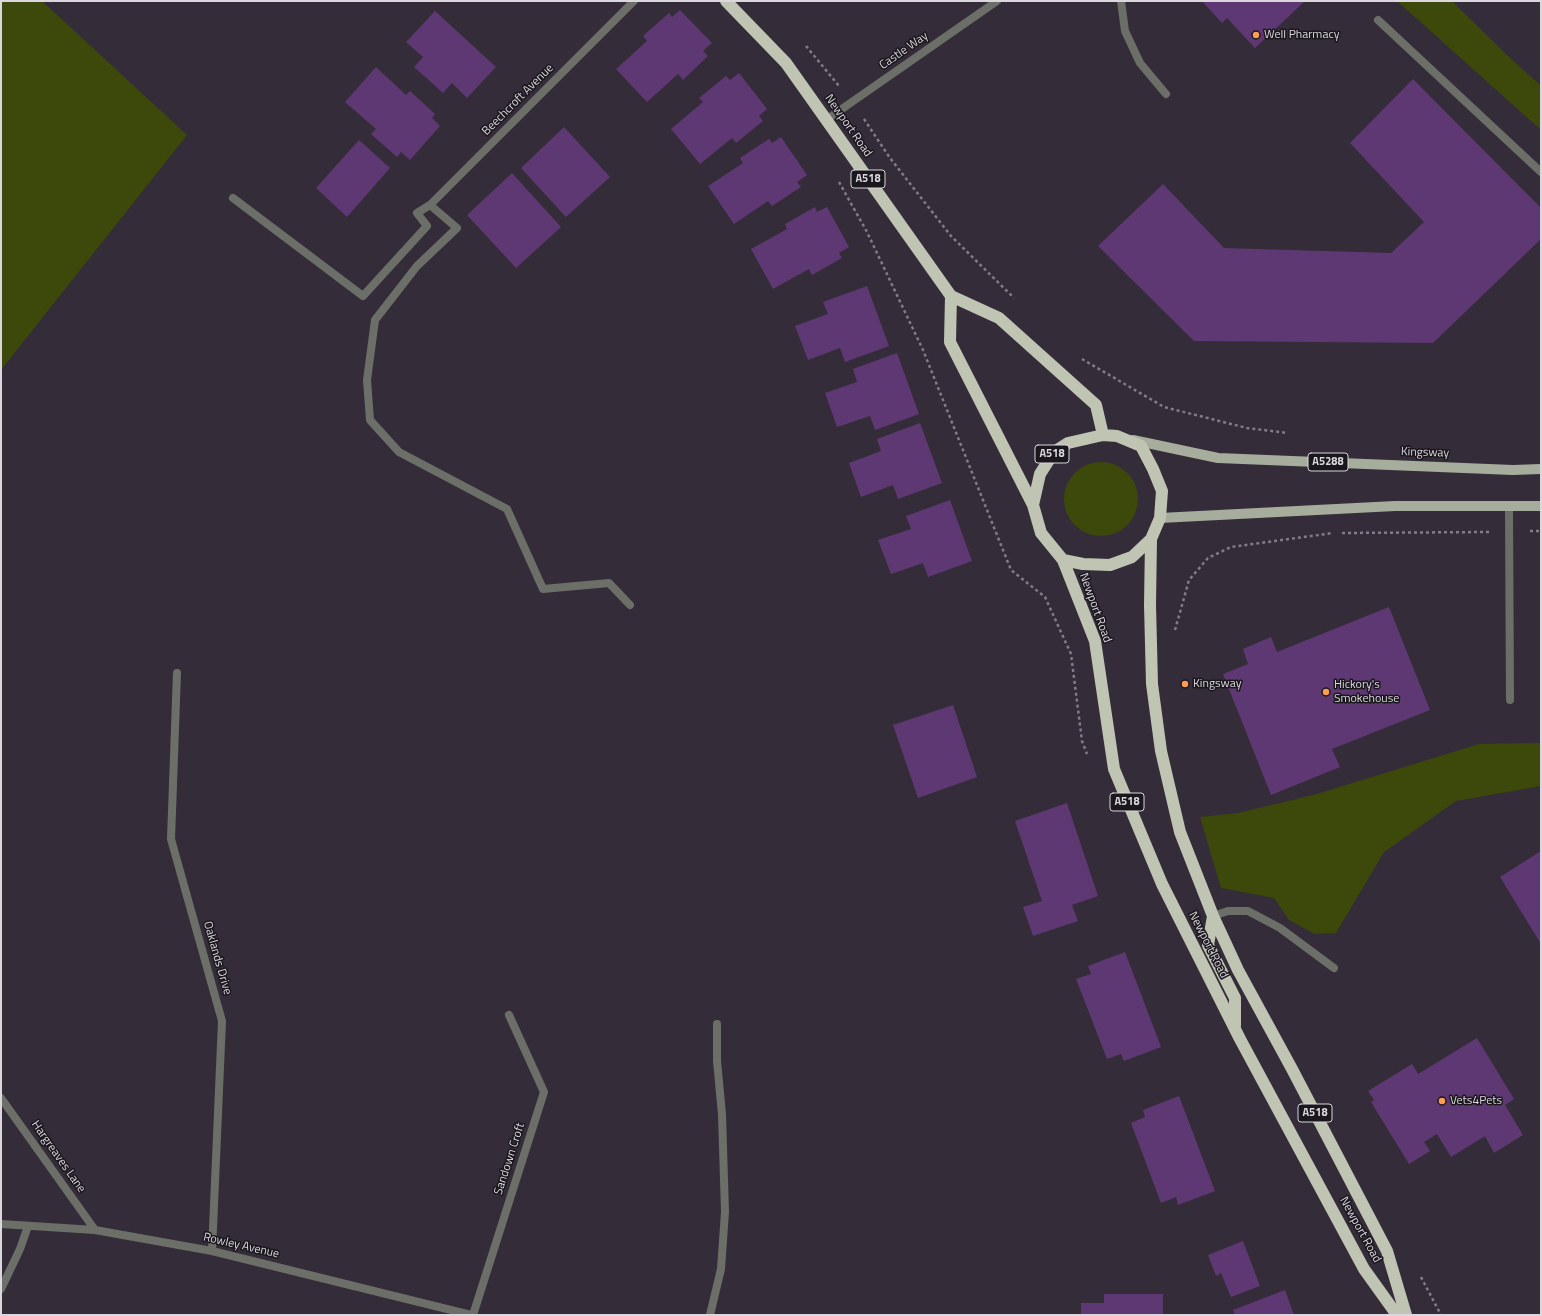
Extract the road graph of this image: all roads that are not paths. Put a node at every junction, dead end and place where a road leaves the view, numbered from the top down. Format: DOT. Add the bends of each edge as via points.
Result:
graph roads {
  1 [pos="634,1"];
  2 [pos="726,1"];
  3 [pos="996,1"];
  4 [pos="1121,1"];
  5 [pos="1378,20"];
  6 [pos="1166,94"];
  7 [pos="826,120"];
  8 [pos="1541,172"];
  9 [pos="233,198"];
  10 [pos="430,206"];
  11 [pos="951,296"];
  12 [pos="1103,435"];
  13 [pos="1117,436"];
  14 [pos="1541,469"];
  15 [pos="1033,505"];
  16 [pos="1509,506"];
  17 [pos="1541,506"];
  18 [pos="1160,518"];
  19 [pos="1151,539"];
  20 [pos="1063,560"];
  21 [pos="630,605"];
  22 [pos="176,673"];
  23 [pos="1510,700"];
  24 [pos="1213,916"];
  25 [pos="1334,968"];
  26 [pos="509,1015"];
  27 [pos="716,1024"];
  28 [pos="1236,1029"];
  29 [pos="1,1098"];
  30 [pos="1,1224"];
  31 [pos="28,1226"];
  32 [pos="94,1230"];
  33 [pos="212,1251"];
  34 [pos="1,1289"];
  35 [pos="472,1315"];
  36 [pos="710,1315"];
  37 [pos="1397,1315"];
  38 [pos="1406,1315"];
  1 -- 10 [label="street, Beechcroft Avenue"];
  2 -- 7 [label="highway, Newport Road / A518" via="786,63"];
  3 -- 7 [label="street, Castle Way"];
  4 -- 6 [label="street" via="1125,31 1140,63"];
  5 -- 8 [label="street"];
  7 -- 11 [label="highway, Newport Road / A518"];
  9 -- 10 [label="street, Beechcroft Avenue" via="363,296 427,226 417,213"];
  10 -- 21 [label="street" via="457,228 417,266 374,320 367,380 370,420 399,452 507,509 543,589 609,583"];
  11 -- 12 [label="highway, Newport Road / A518" via="999,318 1096,405"];
  11 -- 15 [label="highway, Newport Road / A518" via="950,342"];
  12 -- 13 [label="highway, Newport Road / A518"];
  12 -- 15 [label="highway, Newport Road / A518" via="1068,442 1054,452 1040,474"];
  13 -- 14 [label="main road, Kingsway / A5288" via="1218,458"];
  13 -- 18 [label="highway, Newport Road / A518" via="1141,446 1154,469 1162,491"];
  15 -- 20 [label="highway, Newport Road / A518" via="1041,533"];
  16 -- 17 [label="main road"];
  16 -- 18 [label="main road" via="1395,506"];
  16 -- 23 [label="street"];
  18 -- 19 [label="highway, Newport Road / A518"];
  19 -- 20 [label="highway, Newport Road / A518" via="1132,557 1110,565"];
  19 -- 24 [label="highway, Newport Road / A518" via="1152,684 1160,751 1180,832"];
  20 -- 28 [label="highway, Newport Road / A518" via="1095,641 1114,768 1162,884"];
  22 -- 33 [label="street, Oaklands Drive" via="171,840 222,1021"];
  24 -- 25 [label="street" via="1228,911 1248,911 1280,928"];
  24 -- 28 [label="highway" via="1208,945 1235,998"];
  24 -- 38 [label="highway, Newport Road / A518" via="1238,970 1387,1251"];
  26 -- 35 [label="street, Sandown Croft" via="544,1092"];
  27 -- 36 [label="street" via="725,1212 721,1269"];
  28 -- 37 [label="highway, Newport Road / A518" via="1364,1269"];
  29 -- 32 [label="street, Hargreaves Lane"];
  30 -- 31 [label="street, Rowley Avenue"];
  31 -- 32 [label="street, Rowley Avenue"];
  31 -- 34 [label="street" via="20,1250"];
  32 -- 33 [label="street, Rowley Avenue"];
  33 -- 35 [label="street, Rowley Avenue"];
}
